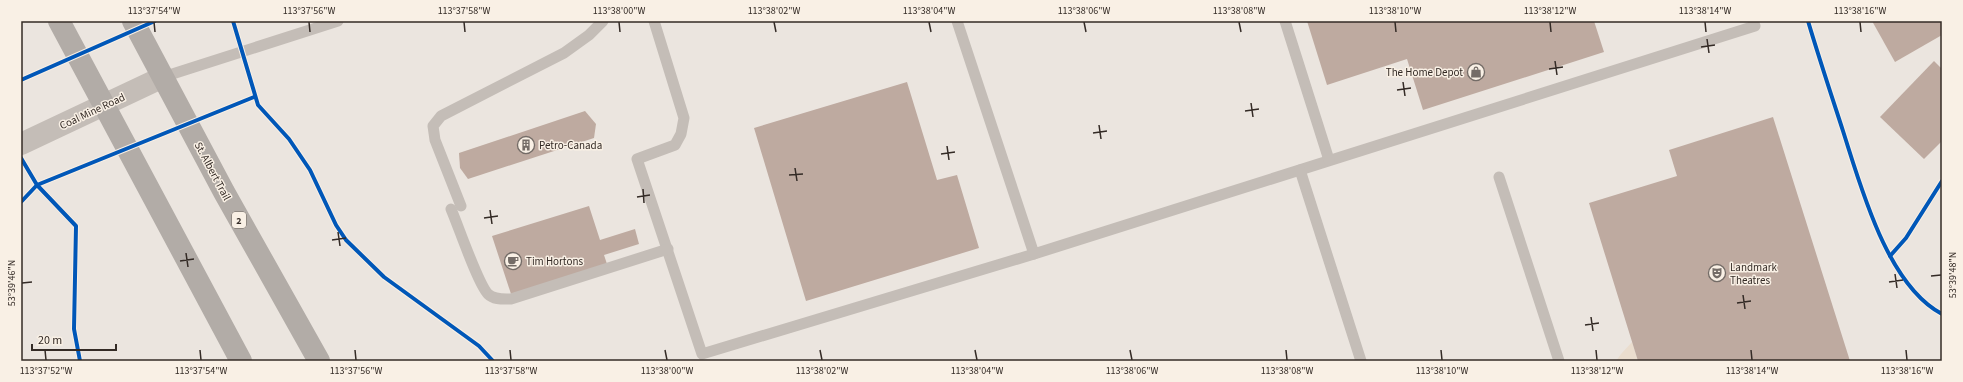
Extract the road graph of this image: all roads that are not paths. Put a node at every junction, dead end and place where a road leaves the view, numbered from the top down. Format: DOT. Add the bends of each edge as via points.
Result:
graph roads {
  1 [pos="59,21"];
  2 [pos="133,21"];
  3 [pos="338,21"];
  4 [pos="603,21"];
  5 [pos="654,21"];
  6 [pos="957,21"];
  7 [pos="1285,21"];
  8 [pos="1753,21"];
  9 [pos="163,77"];
  10 [pos="103,106"];
  11 [pos="21,144"];
  12 [pos="1329,160"];
  13 [pos="1300,170"];
  14 [pos="1500,177"];
  15 [pos="668,249"];
  16 [pos="1034,254"];
  17 [pos="242,361"];
  18 [pos="318,361"];
  19 [pos="1361,361"];
  20 [pos="1560,361"];
  1 -- 10 [label="main road"];
  2 -- 9 [label="main road, St. Albert Trail / 2"];
  3 -- 9 [label="lane"];
  4 -- 15 [label="lane" via="564,54 441,116 433,126 435,140 479,277 487,293 494,298 511,299"];
  5 -- 15 [label="lane" via="684,118 681,134 675,144 637,159"];
  6 -- 16 [label="lane"];
  7 -- 12 [label="lane"];
  8 -- 12 [label="lane" via="1755,26"];
  9 -- 10 [label="street, Coal Mine Road"];
  9 -- 18 [label="main road, St. Albert Trail / 2"];
  10 -- 11 [label="street, Coal Mine Road"];
  10 -- 17 [label="main road"];
  12 -- 13 [label="lane"];
  13 -- 16 [label="lane"];
  13 -- 19 [label="lane"];
  14 -- 20 [label="lane"];
  15 -- 16 [label="lane" via="702,354"];
}
